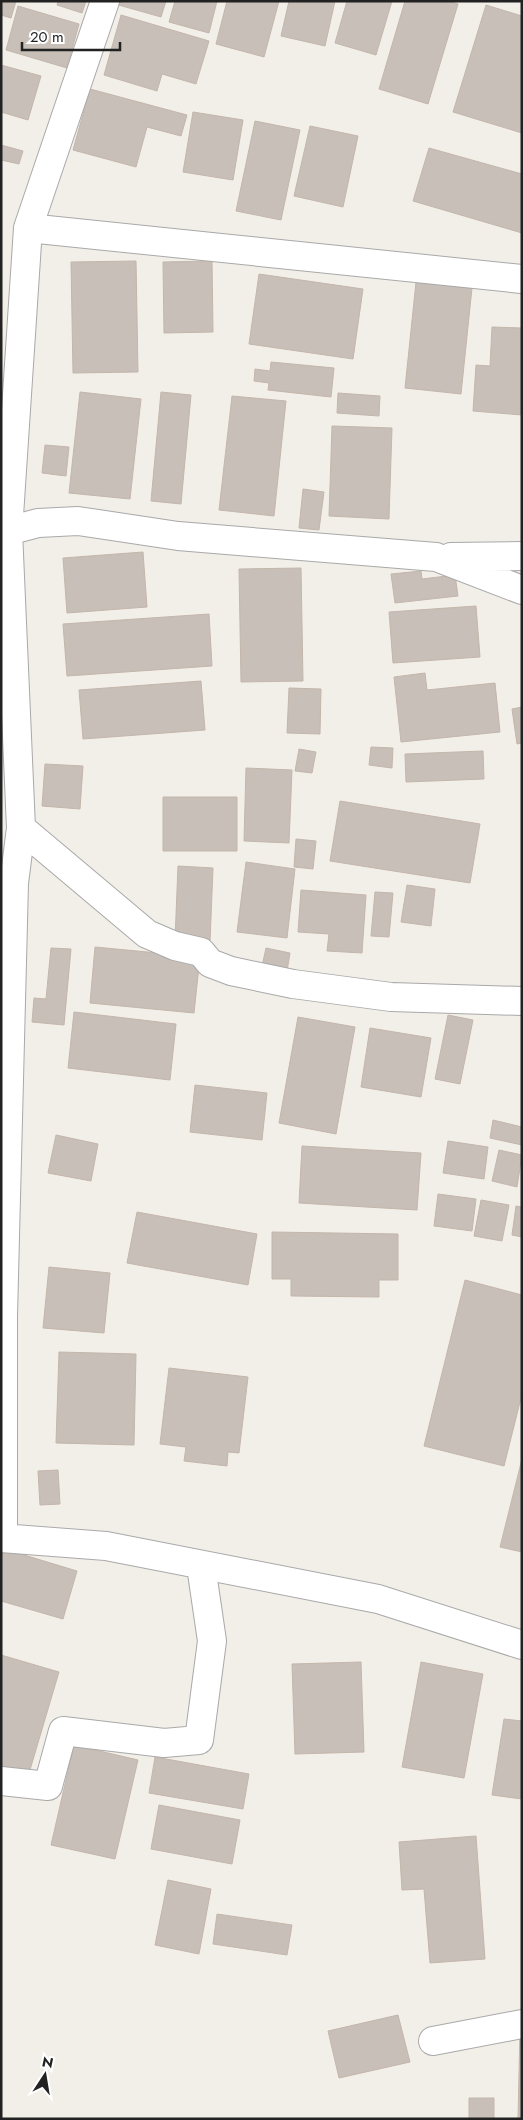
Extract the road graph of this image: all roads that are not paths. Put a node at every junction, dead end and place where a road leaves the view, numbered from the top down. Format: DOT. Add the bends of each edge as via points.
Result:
graph roads {
  1 [pos="104,1"];
  2 [pos="28,228"];
  3 [pos="522,279"];
  4 [pos="5,531"];
  5 [pos="522,556"];
  6 [pos="436,557"];
  7 [pos="522,590"];
  8 [pos="21,828"];
  9 [pos="522,1001"];
  10 [pos="2,1538"];
  11 [pos="201,1566"];
  12 [pos="522,1645"];
  13 [pos="1,1781"];
  14 [pos="522,2024"];
  15 [pos="433,2041"];
  1 -- 2 [label="street"];
  2 -- 3 [label="street"];
  2 -- 4 [label="street"];
  4 -- 6 [label="street" via="38,523 78,521 178,536"];
  4 -- 8 [label="street"];
  5 -- 6 [label="street"];
  6 -- 7 [label="street"];
  8 -- 9 [label="street" via="147,934 175,946 201,952 210,963 231,971 293,984 391,997"];
  8 -- 10 [label="street" via="14,882 12,951 3,1316"];
  10 -- 11 [label="street" via="106,1546"];
  11 -- 12 [label="street" via="378,1599"];
  11 -- 13 [label="street" via="212,1640 199,1740 164,1743 63,1731 48,1786"];
  14 -- 15 [label="street"];
}
